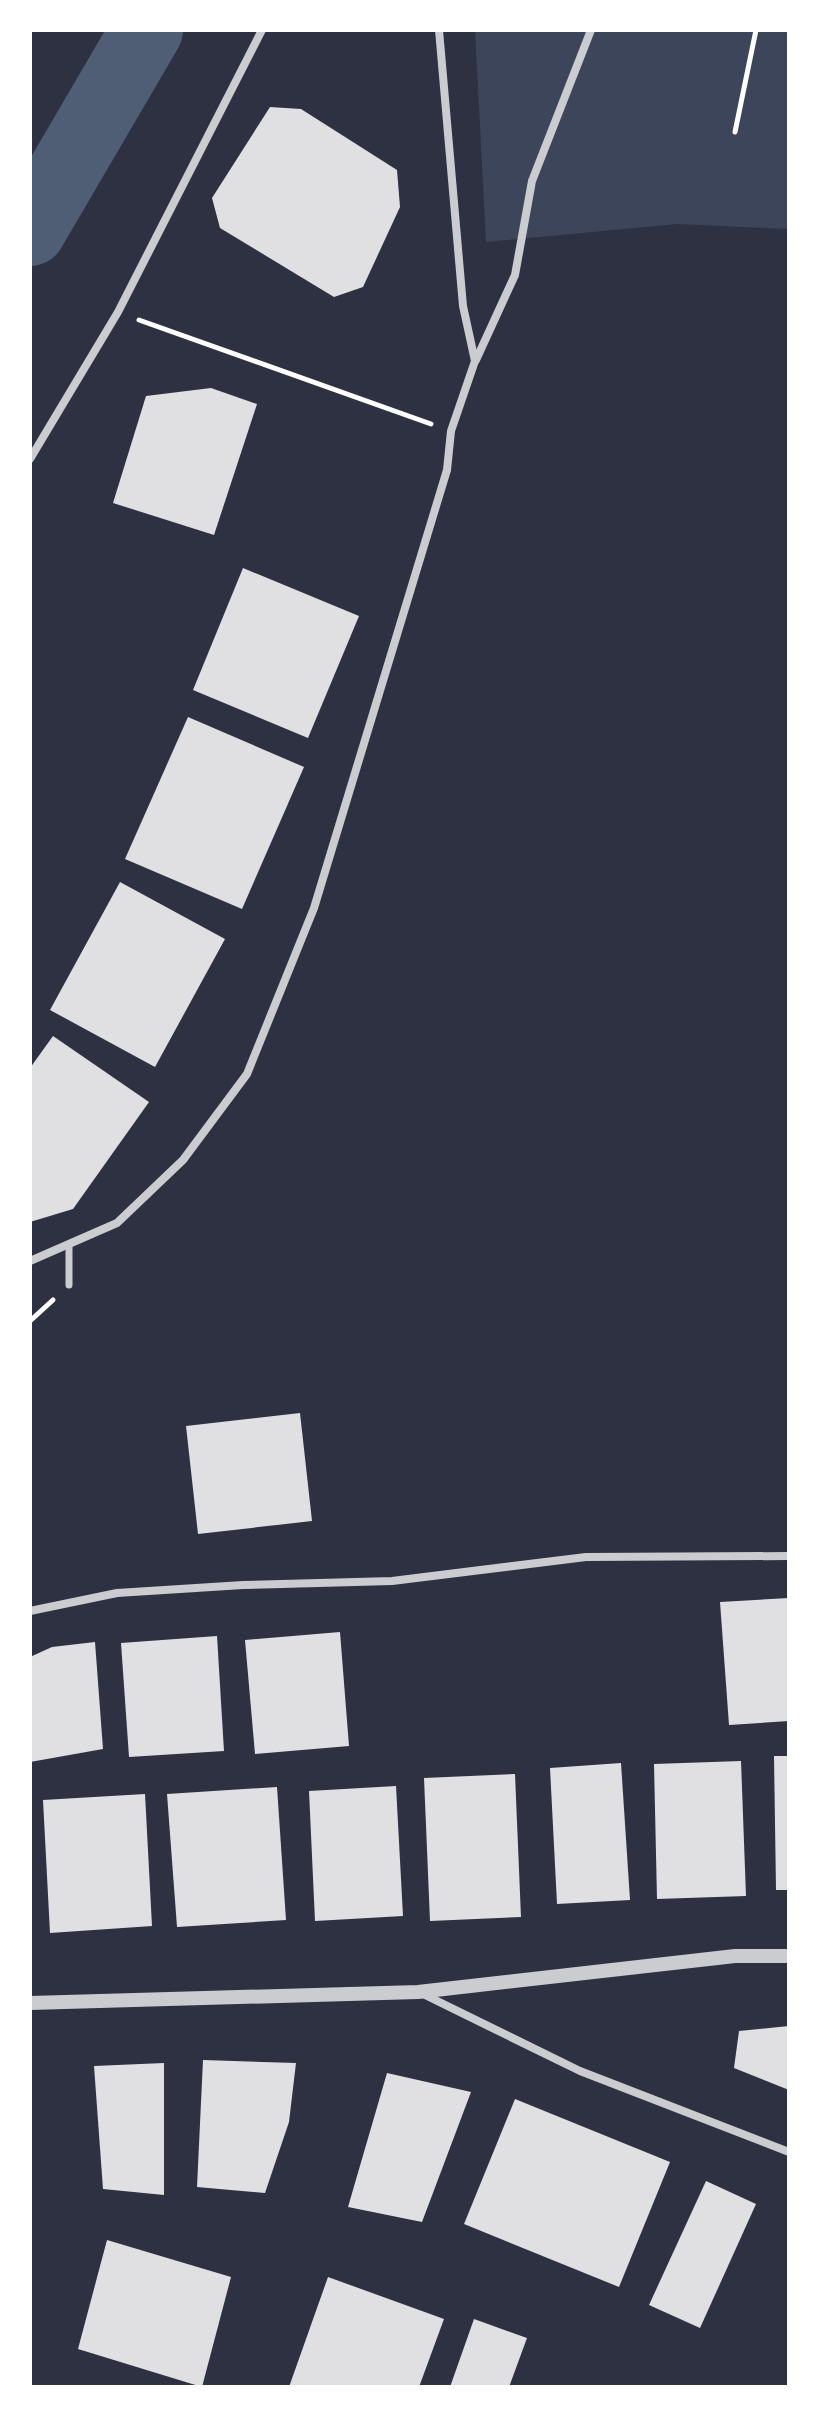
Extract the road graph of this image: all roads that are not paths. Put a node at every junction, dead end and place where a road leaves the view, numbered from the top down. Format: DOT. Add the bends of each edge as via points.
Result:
graph roads {
  1 [pos="262,30"];
  2 [pos="439,30"];
  3 [pos="591,30"];
  4 [pos="475,361"];
  5 [pos="30,459"];
  6 [pos="69,1244"];
  7 [pos="30,1261"];
  8 [pos="69,1285"];
  9 [pos="789,1556"];
  10 [pos="31,1608"];
  11 [pos="789,1956"];
  12 [pos="418,1992"];
  13 [pos="30,2003"];
  14 [pos="789,2152"];
  1 -- 5 [label="street" via="118,312"];
  2 -- 4 [label="street" via="463,306"];
  3 -- 4 [label="street" via="532,181 515,275"];
  4 -- 6 [label="street" via="314,908 247,1074 183,1160 117,1223"];
  6 -- 7 [label="street"];
  6 -- 8 [label="street"];
  9 -- 10 [label="street" via="586,1557 392,1581 117,1593"];
  11 -- 12 [label="street" via="735,1956"];
  12 -- 13 [label="street"];
  12 -- 14 [label="street" via="580,2071"];
}
